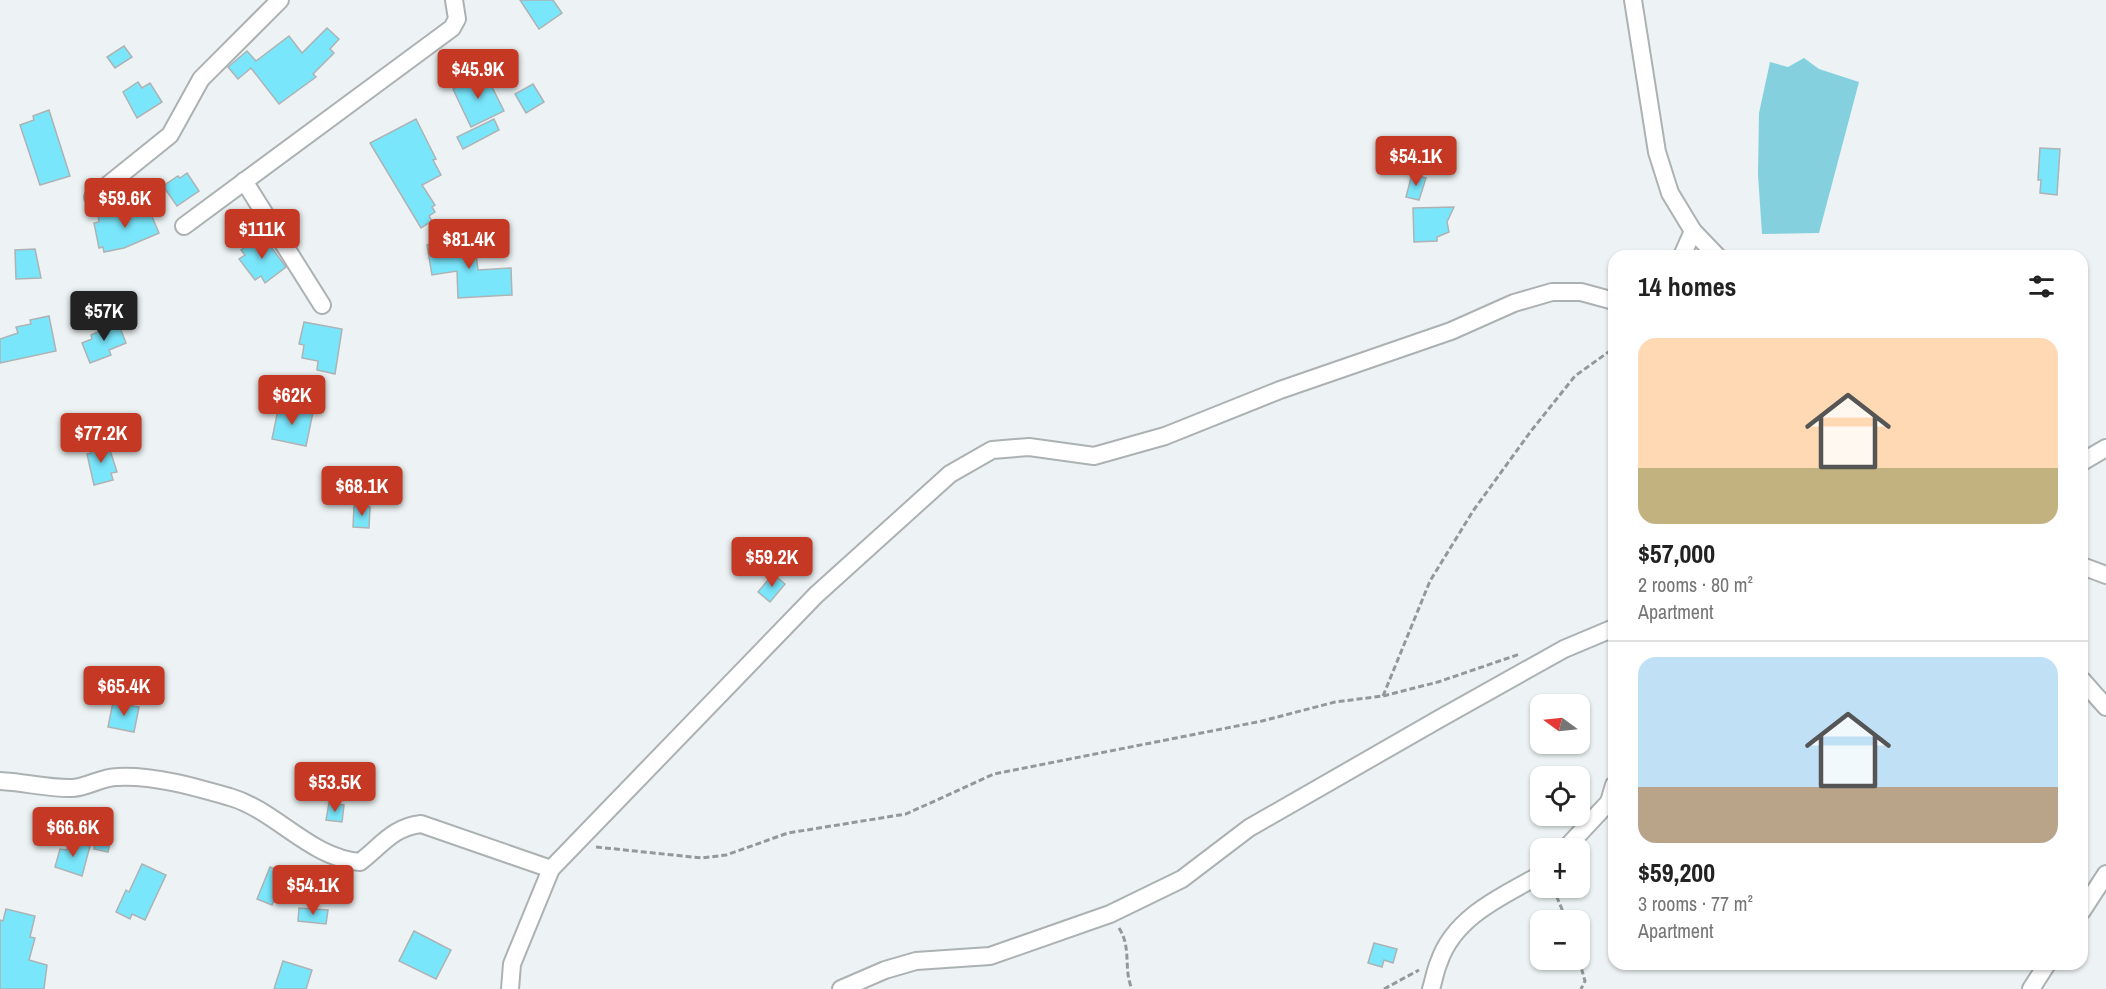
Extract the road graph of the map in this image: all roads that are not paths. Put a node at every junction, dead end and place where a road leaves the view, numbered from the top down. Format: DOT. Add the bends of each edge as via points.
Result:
graph roads {
  1 [pos="280,0"];
  2 [pos="454,0"];
  3 [pos="1633,0"];
  4 [pos="244,181"];
  5 [pos="93,197"];
  6 [pos="184,226"];
  7 [pos="1693,231"];
  8 [pos="1685,250"];
  9 [pos="1711,250"];
  10 [pos="1608,299"];
  11 [pos="322,305"];
  12 [pos="2106,448"];
  13 [pos="2088,458"];
  14 [pos="2088,568"];
  15 [pos="2106,575"];
  16 [pos="1608,631"];
  17 [pos="2088,687"];
  18 [pos="2106,707"];
  19 [pos="0,781"];
  20 [pos="1608,803"];
  21 [pos="1575,838"];
  22 [pos="551,869"];
  23 [pos="2106,874"];
  24 [pos="1530,880"];
  25 [pos="2088,902"];
  26 [pos="2043,970"];
  27 [pos="510,989"];
  28 [pos="841,989"];
  29 [pos="1431,989"];
  30 [pos="2031,989"];
  1 -- 5 [label="street" via="201,79 170,135"];
  2 -- 4 [label="street" via="457,19 452,28"];
  3 -- 7 [label="street" via="1657,152 1670,193"];
  4 -- 6 [label="street"];
  4 -- 11 [label="street"];
  7 -- 8 [label="street"];
  7 -- 9 [label="street"];
  10 -- 22 [label="street" via="1581,292 1552,292 1514,303 1451,331 1280,390 1165,436 1094,456 1029,447 992,450 950,474 816,595"];
  12 -- 13 [label="street"];
  14 -- 15 [label="street"];
  16 -- 28 [label="street" via="1550,657 1249,828 1182,879 1110,914 990,956 916,961"];
  17 -- 18 [label="street"];
  19 -- 22 [label="street" via="75,788 114,777 155,780 232,798 343,861 360,862 389,835 421,824"];
  20 -- 21 [label="street"];
  22 -- 27 [label="street" via="512,964"];
  23 -- 25 [label="street"];
  24 -- 29 [label="street" via="1463,923 1439,960"];
  26 -- 30 [label="street"];
}
